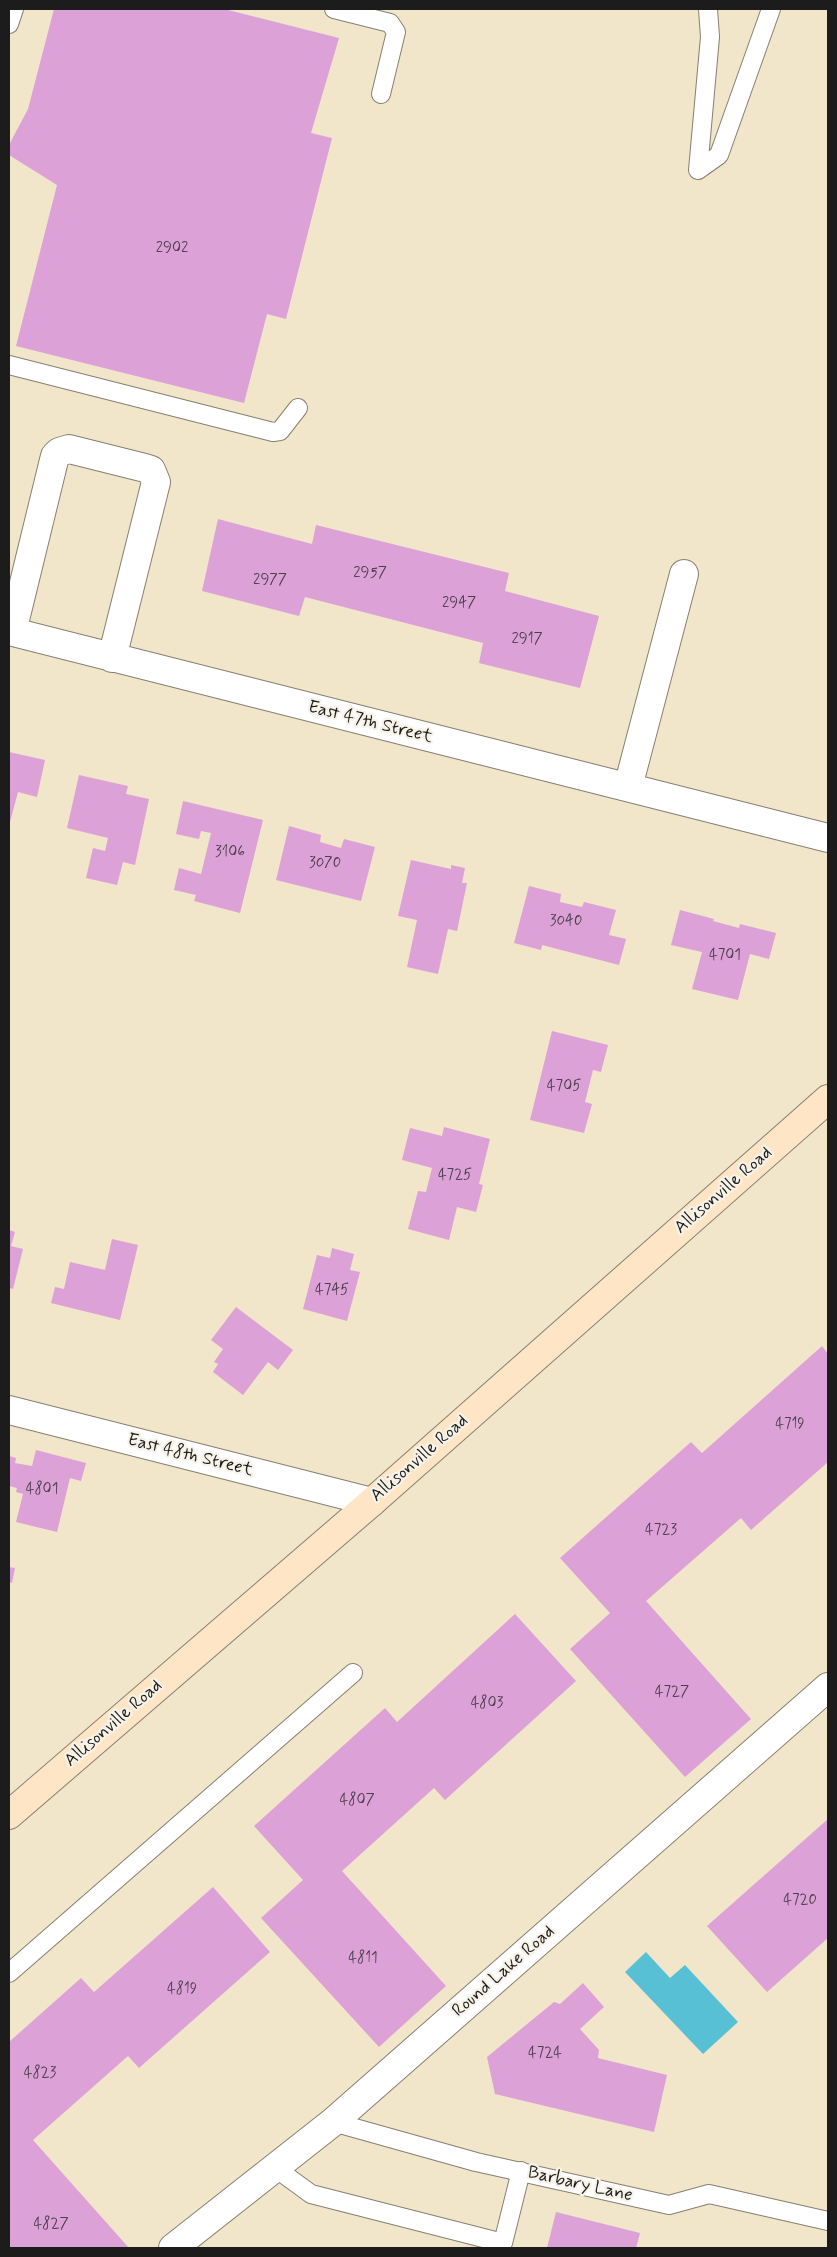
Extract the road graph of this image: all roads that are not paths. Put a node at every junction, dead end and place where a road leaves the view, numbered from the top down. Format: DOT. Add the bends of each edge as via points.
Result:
graph roads {
  1 [pos="14,9"];
  2 [pos="334,9"];
  3 [pos="708,9"];
  4 [pos="771,9"];
  5 [pos="9,24"];
  6 [pos="381,94"];
  7 [pos="9,365"];
  8 [pos="298,408"];
  9 [pos="684,574"];
  10 [pos="10,632"];
  11 [pos="112,658"];
  12 [pos="628,787"];
  13 [pos="828,838"];
  14 [pos="828,1099"];
  15 [pos="9,1410"];
  16 [pos="372,1502"];
  17 [pos="353,1673"];
  18 [pos="828,1687"];
  19 [pos="9,1815"];
  20 [pos="9,1974"];
  21 [pos="333,2122"];
  22 [pos="274,2168"];
  23 [pos="521,2172"];
  24 [pos="828,2221"];
  25 [pos="173,2248"];
  1 -- 5 [label="lane"];
  2 -- 6 [label="lane" via="390,23 395,28"];
  3 -- 4 [label="lane" via="710,37 698,170 719,156"];
  7 -- 8 [label="lane" via="273,432 280,431"];
  9 -- 12 [label="street"];
  10 -- 11 [label="street, East 47th Street"];
  10 -- 11 [label="street, East 47th Street" via="55,456 69,449 136,466 150,470 156,482"];
  11 -- 12 [label="street, East 47th Street"];
  12 -- 13 [label="street, East 47th Street"];
  14 -- 16 [label="main road, Allisonville Road"];
  15 -- 16 [label="street, East 48th Street"];
  16 -- 19 [label="main road, Allisonville Road"];
  17 -- 20 [label="lane"];
  18 -- 21 [label="street, Round Lake Road"];
  21 -- 22 [label="street, Round Lake Road"];
  21 -- 23 [label="lane, Barbary Lane"];
  22 -- 23 [label="lane" via="311,2194 503,2242"];
  22 -- 25 [label="street, Round Lake Road"];
  23 -- 24 [label="lane, Barbary Lane" via="669,2205 709,2194"];
}
